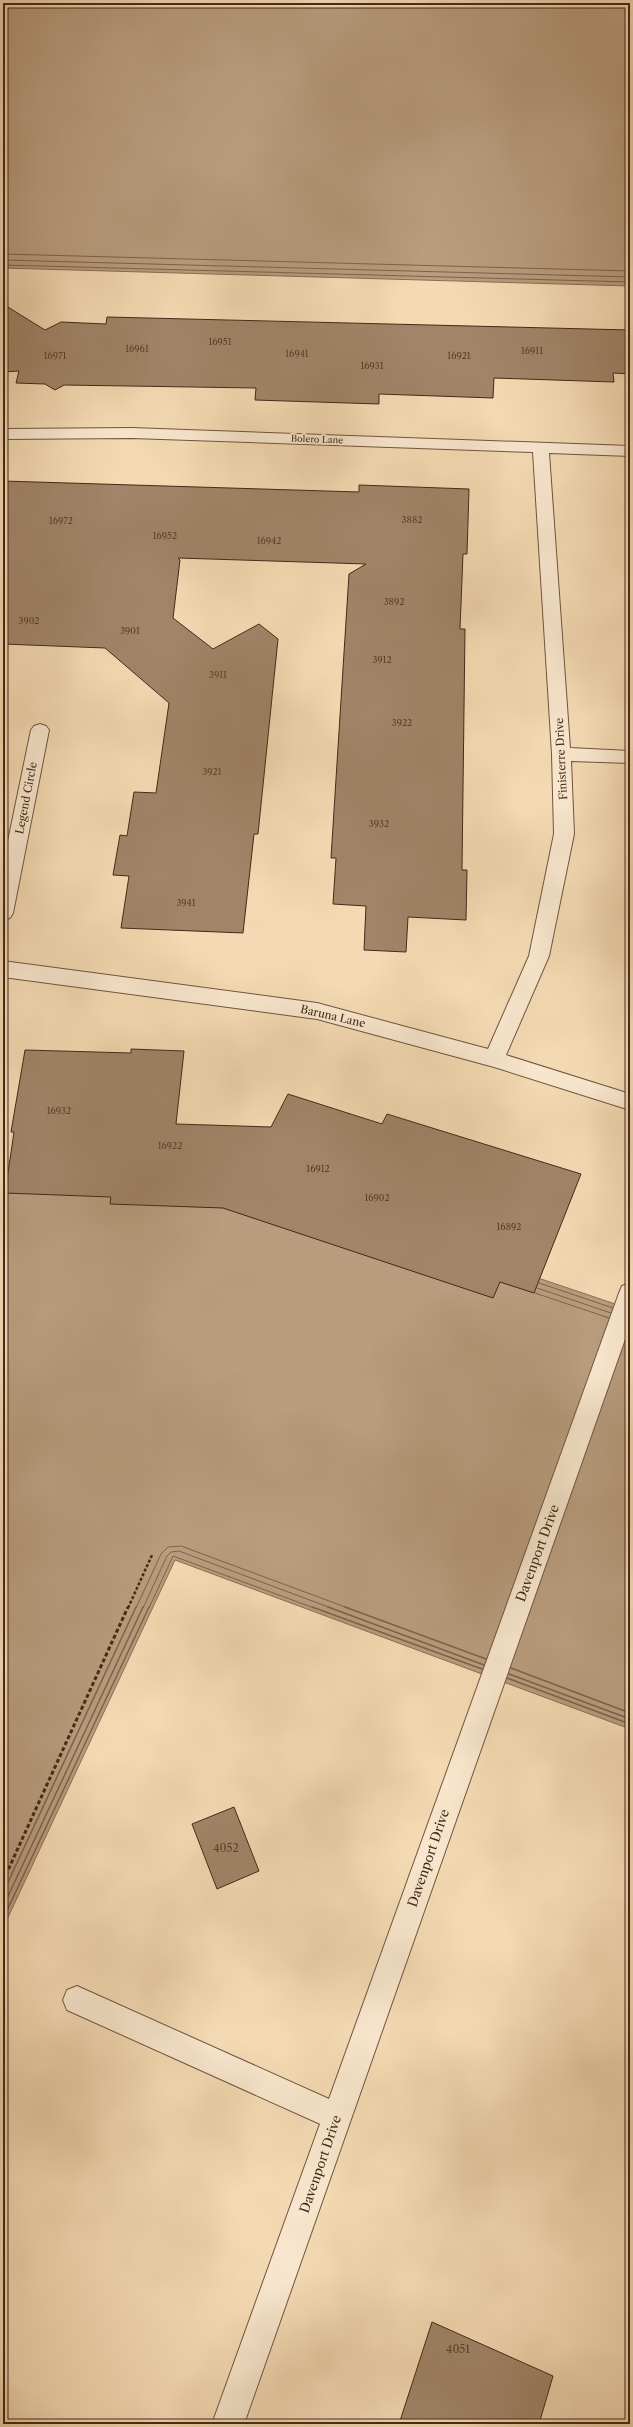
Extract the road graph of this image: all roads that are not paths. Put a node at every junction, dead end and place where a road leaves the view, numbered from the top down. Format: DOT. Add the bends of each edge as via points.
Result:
graph roads {
  1 [pos="3,434"];
  2 [pos="541,448"];
  3 [pos="630,451"];
  4 [pos="40,730"];
  5 [pos="561,754"];
  6 [pos="630,757"];
  7 [pos="3,913"];
  8 [pos="3,969"];
  9 [pos="494,1059"];
  10 [pos="630,1102"];
  11 [pos="630,1293"];
  12 [pos="77,2000"];
  13 [pos="337,2117"];
  14 [pos="228,2424"];
  1 -- 2 [label="street, Bolero Lane" via="132,432"];
  2 -- 3 [label="street, Bolero Lane"];
  2 -- 5 [label="street, Finisterre Drive"];
  4 -- 7 [label="street, Legend Circle"];
  5 -- 6 [label="street"];
  5 -- 9 [label="street, Finisterre Drive" via="564,834 539,956"];
  8 -- 9 [label="street, Baruna Lane" via="317,1010"];
  9 -- 10 [label="street, Baruna Lane"];
  11 -- 13 [label="street, Davenport Drive"];
  12 -- 13 [label="street"];
  13 -- 14 [label="street, Davenport Drive"];
}
